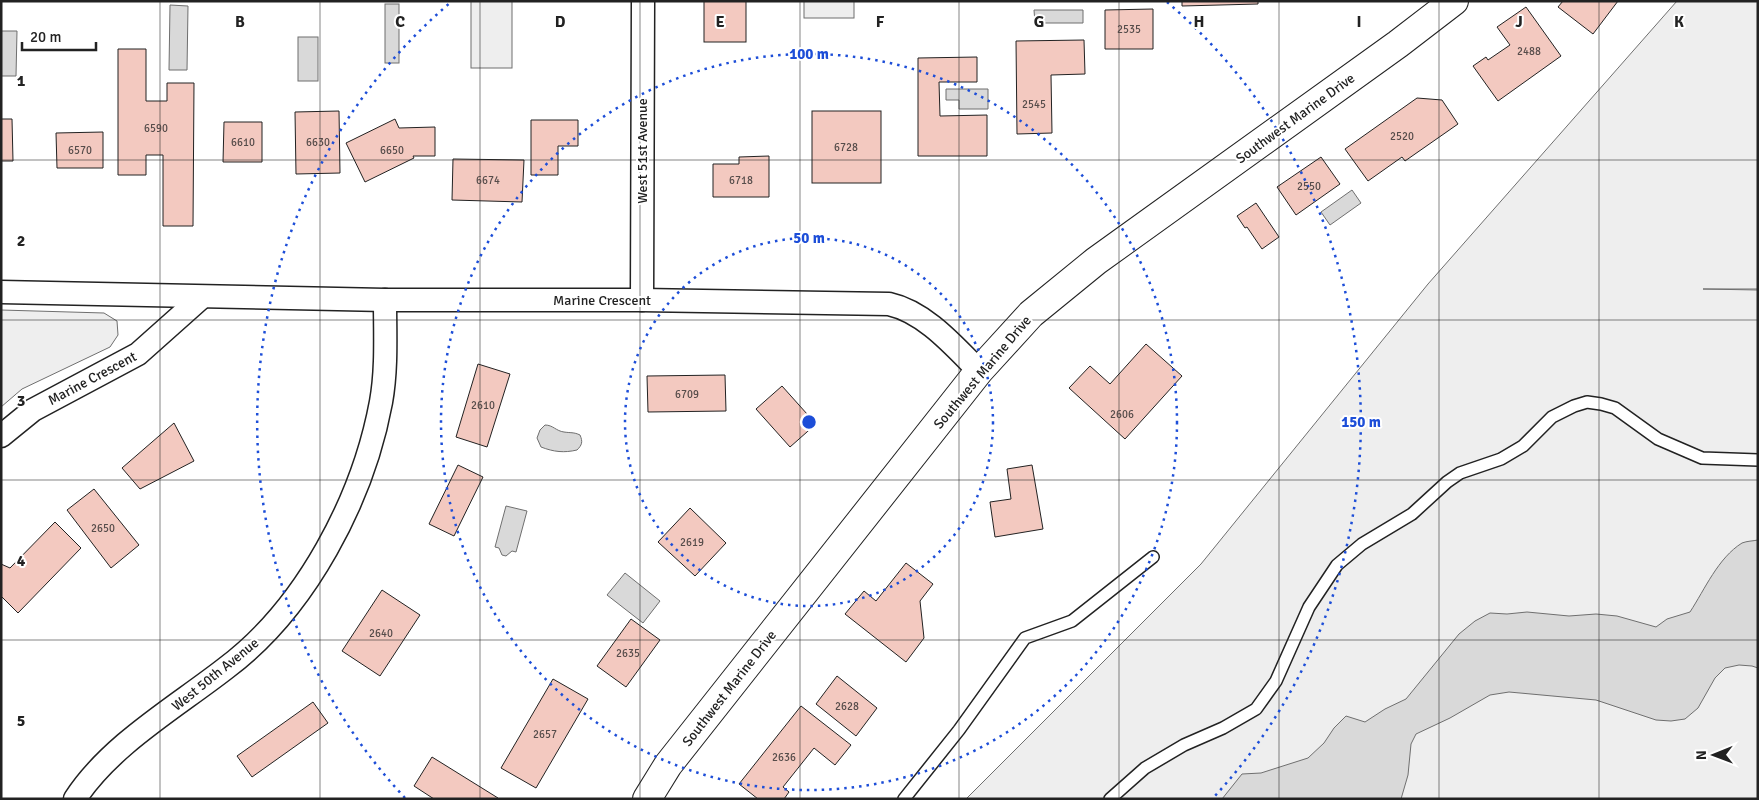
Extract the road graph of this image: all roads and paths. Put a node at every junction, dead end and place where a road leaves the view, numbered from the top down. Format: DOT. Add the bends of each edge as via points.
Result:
graph roads {
  1 [pos="643,1"];
  2 [pos="1454,1"];
  3 [pos="1,292"];
  4 [pos="202,296"];
  5 [pos="385,300"];
  6 [pos="642,300"];
  7 [pos="979,371"];
  8 [pos="1,436"];
  9 [pos="1758,460"];
  10 [pos="1153,557"];
  11 [pos="75,799"];
  12 [pos="647,799"];
  13 [pos="904,799"];
  14 [pos="1110,799"];
  1 -- 6 [label="street, West 51st Avenue"];
  2 -- 7 [label="main road, Southwest Marine Drive" via="1096,260 1031,314"];
  3 -- 4 [label="street, Marine Crescent"];
  4 -- 5 [label="street, Marine Crescent"];
  4 -- 8 [label="street, Marine Crescent" via="138,354 32,410"];
  5 -- 6 [label="street, Marine Crescent"];
  5 -- 11 [label="street, West 50th Avenue" via="382,400 355,492 330,543 266,633 229,667 122,746"];
  6 -- 7 [label="street, Marine Crescent" via="889,304 920,317"];
  7 -- 12 [label="main road, Southwest Marine Drive" via="668,766"];
  9 -- 14 [label="lane" via="1702,458 1658,439 1614,408 1601,404 1587,402 1552,417 1523,446 1501,459 1460,473 1412,514 1356,549 1337,565 1309,607 1276,681 1256,709 1153,764"];
  10 -- 13 [label="lane" via="1072,621 1025,638 959,730"];
}
